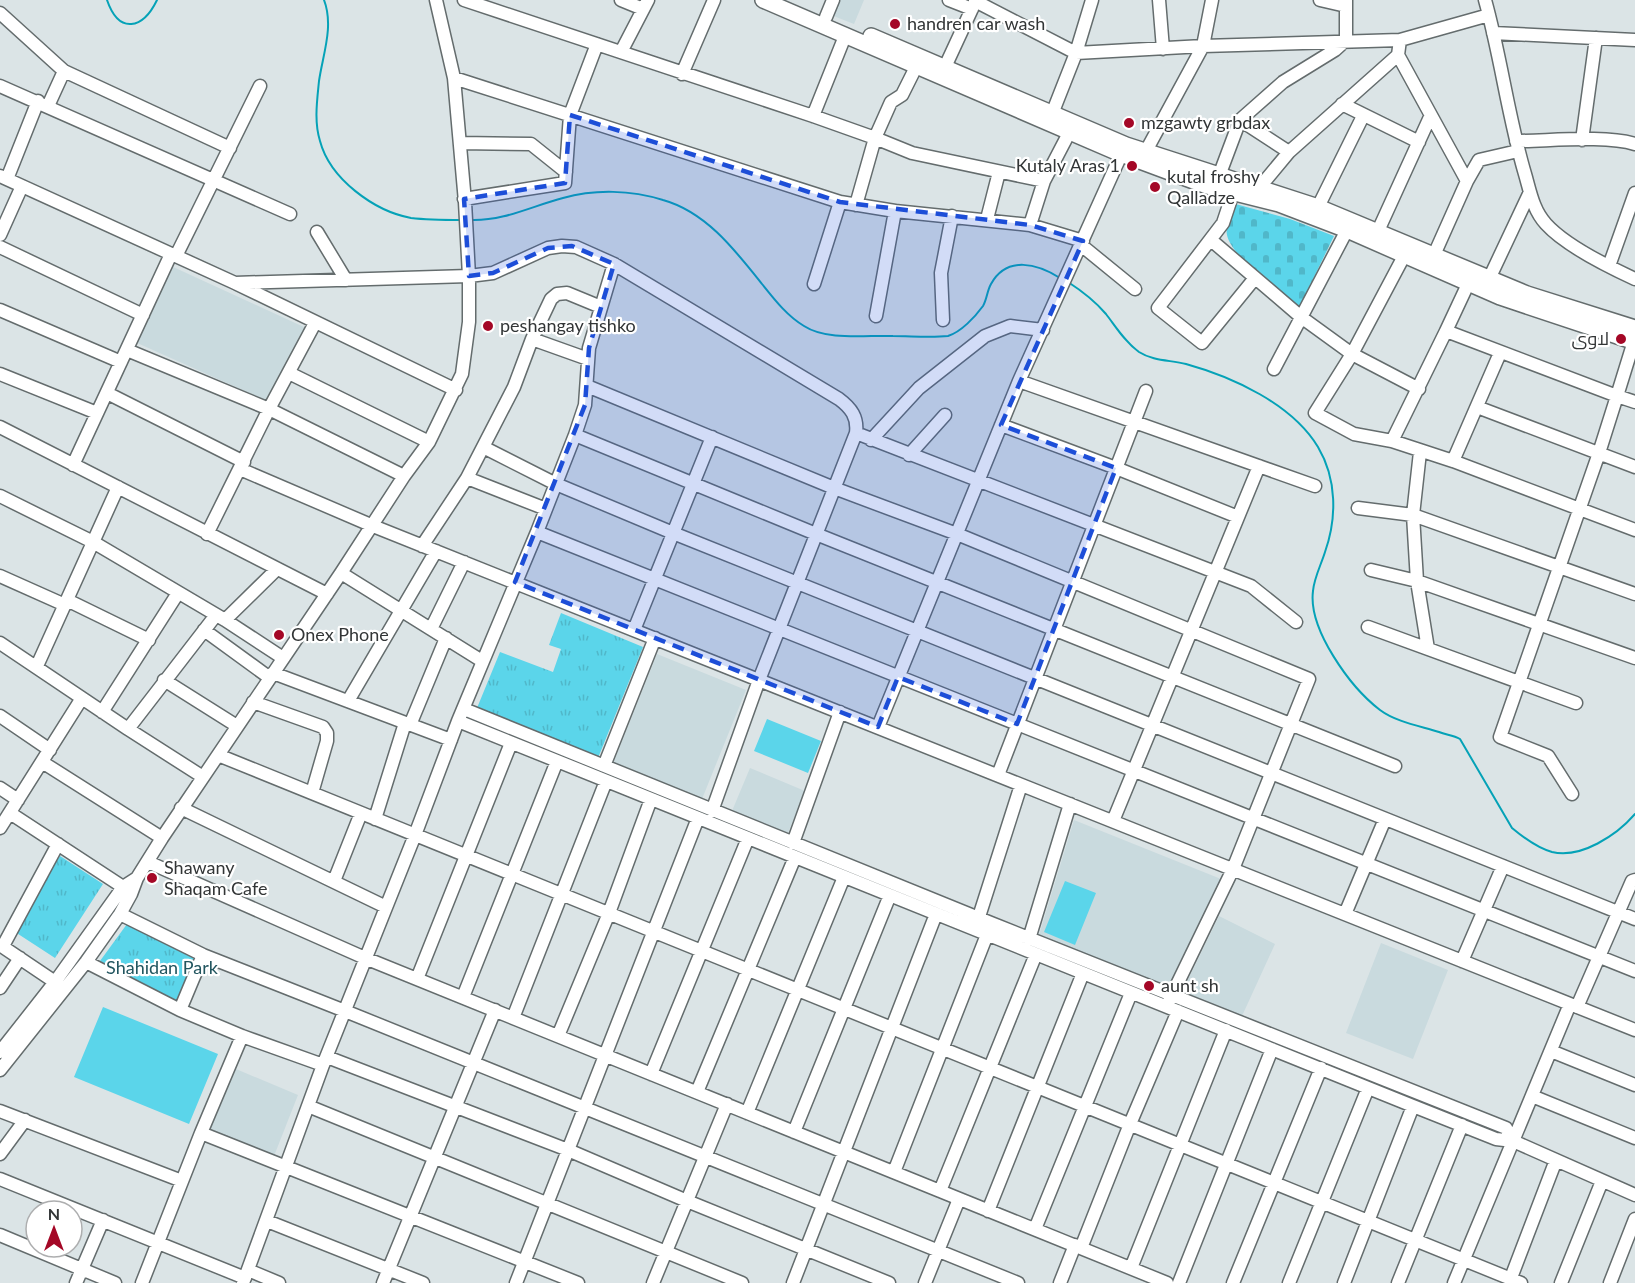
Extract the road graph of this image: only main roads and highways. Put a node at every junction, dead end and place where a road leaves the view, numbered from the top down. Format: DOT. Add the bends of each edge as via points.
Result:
graph roads {
  1 [pos="763,0"];
  2 [pos="788,0"];
  3 [pos="1123,149"];
  4 [pos="1635,337"];
  1 -- 3 [label="main road" via="1069,133"];
  2 -- 3 [label="main road" via="1052,114"];
  3 -- 4 [label="main road" via="1146,151 1318,207"];
  3 -- 4 [label="main road" via="1207,186 1279,204 1347,230 1538,311"];
}
